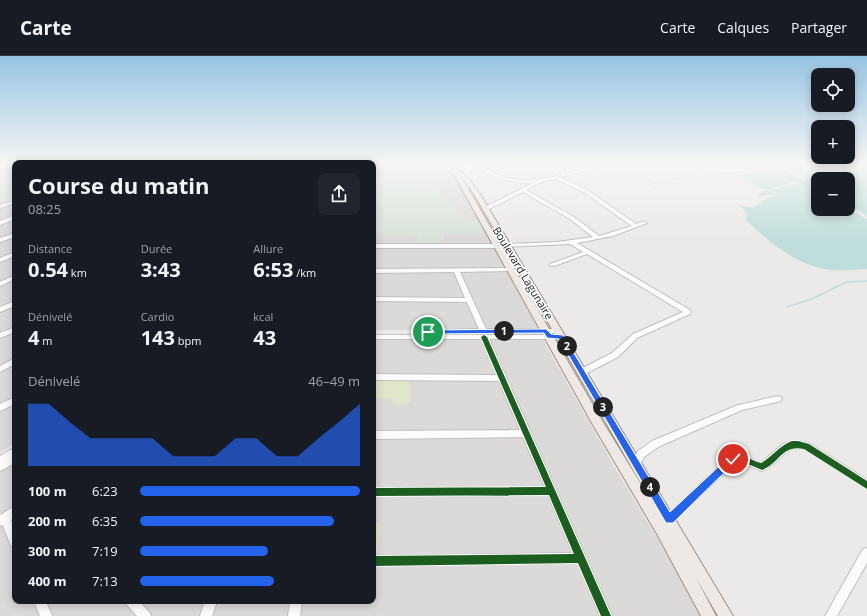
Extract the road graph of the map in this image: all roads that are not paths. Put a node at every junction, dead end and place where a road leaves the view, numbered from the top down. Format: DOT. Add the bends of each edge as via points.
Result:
graph roads {
  1 [pos="466,189"];
  2 [pos="473,189"];
  3 [pos="581,189"];
  4 [pos="523,190"];
  5 [pos="12,203"];
  6 [pos="0,207"];
  7 [pos="485,209"];
  8 [pos="12,218"];
  9 [pos="0,223"];
  10 [pos="644,223"];
  11 [pos="636,226"];
  12 [pos="12,236"];
  13 [pos="598,238"];
  14 [pos="0,240"];
  15 [pos="571,242"];
  16 [pos="376,246"];
  17 [pos="502,246"];
  18 [pos="588,252"];
  19 [pos="12,255"];
  20 [pos="0,260"];
  21 [pos="552,265"];
  22 [pos="511,270"];
  23 [pos="376,271"];
  24 [pos="456,271"];
  25 [pos="12,278"];
  26 [pos="0,284"];
  27 [pos="376,299"];
  28 [pos="468,300"];
  29 [pos="12,304"];
  30 [pos="0,310"];
  31 [pos="12,330"];
  32 [pos="376,332"];
  33 [pos="483,334"];
  34 [pos="553,334"];
  35 [pos="0,336"];
  36 [pos="376,337"];
  37 [pos="12,363"];
  38 [pos="0,369"];
  39 [pos="582,372"];
  40 [pos="376,377"];
  41 [pos="502,378"];
  42 [pos="778,399"];
  43 [pos="12,402"];
  44 [pos="0,408"];
  45 [pos="526,434"];
  46 [pos="376,435"];
  47 [pos="12,453"];
  48 [pos="0,460"];
  49 [pos="12,460"];
  50 [pos="636,464"];
  51 [pos="0,468"];
  52 [pos="867,485"];
  53 [pos="552,491"];
  54 [pos="376,492"];
  55 [pos="12,513"];
  56 [pos="669,519"];
  57 [pos="2,520"];
  58 [pos="12,537"];
  59 [pos="867,553"];
  60 [pos="581,558"];
  61 [pos="376,561"];
  62 [pos="41,604"];
  63 [pos="134,604"];
  64 [pos="210,604"];
  65 [pos="296,604"];
  66 [pos="46,616"];
  67 [pos="145,616"];
  68 [pos="206,616"];
  69 [pos="294,616"];
  70 [pos="606,616"];
  71 [pos="709,616"];
  72 [pos="726,616"];
  73 [pos="831,616"];
  1 -- 17 [label="main road, Boulevard Lagunaire"];
  2 -- 7 [label="main road, Boulevard Lagunaire"];
  3 -- 11 [label="street"];
  4 -- 7 [label="street"];
  4 -- 13 [label="street" via="572,218"];
  5 -- 6 [label="street"];
  7 -- 17 [label="main road, Boulevard Lagunaire"];
  8 -- 9 [label="street"];
  10 -- 11 [label="street"];
  11 -- 13 [label="street"];
  12 -- 14 [label="street"];
  13 -- 15 [label="street"];
  15 -- 17 [label="street"];
  15 -- 18 [label="street"];
  16 -- 17 [label="street"];
  17 -- 22 [label="main road, Boulevard Lagunaire"];
  17 -- 34 [label="main road, Boulevard Lagunaire"];
  18 -- 21 [label="street"];
  18 -- 39 [label="street" via="688,312 635,336 615,355"];
  19 -- 20 [label="street"];
  22 -- 24 [label="street"];
  22 -- 34 [label="main road, Boulevard Lagunaire"];
  23 -- 24 [label="street"];
  24 -- 28 [label="street"];
  25 -- 26 [label="street"];
  27 -- 28 [label="street"];
  28 -- 33 [label="street"];
  29 -- 30 [label="street"];
  31 -- 35 [label="street"];
  32 -- 33 [label="street"];
  33 -- 34 [label="street"];
  33 -- 36 [label="street"];
  33 -- 41 [label="street"];
  34 -- 39 [label="main road, Boulevard Lagunaire"];
  34 -- 71 [label="main road, Boulevard Lagunaire"];
  37 -- 38 [label="street"];
  39 -- 50 [label="main road, Boulevard Lagunaire"];
  40 -- 41 [label="street"];
  41 -- 45 [label="street"];
  42 -- 50 [label="street" via="741,407 655,444 641,454"];
  43 -- 44 [label="street"];
  45 -- 46 [label="street"];
  45 -- 53 [label="street"];
  47 -- 48 [label="street"];
  49 -- 51 [label="street"];
  50 -- 56 [label="main road, Boulevard Lagunaire"];
  52 -- 56 [label="street" via="806,446 788,445 762,467 738,457 733,459"];
  53 -- 54 [label="street"];
  53 -- 60 [label="street"];
  55 -- 57 [label="street"];
  56 -- 72 [label="main road, Boulevard Lagunaire"];
  57 -- 58 [label="street"];
  59 -- 73 [label="street"];
  60 -- 61 [label="street"];
  60 -- 70 [label="street"];
  62 -- 66 [label="street"];
  63 -- 67 [label="street"];
  64 -- 68 [label="street"];
  65 -- 69 [label="street"];
}
